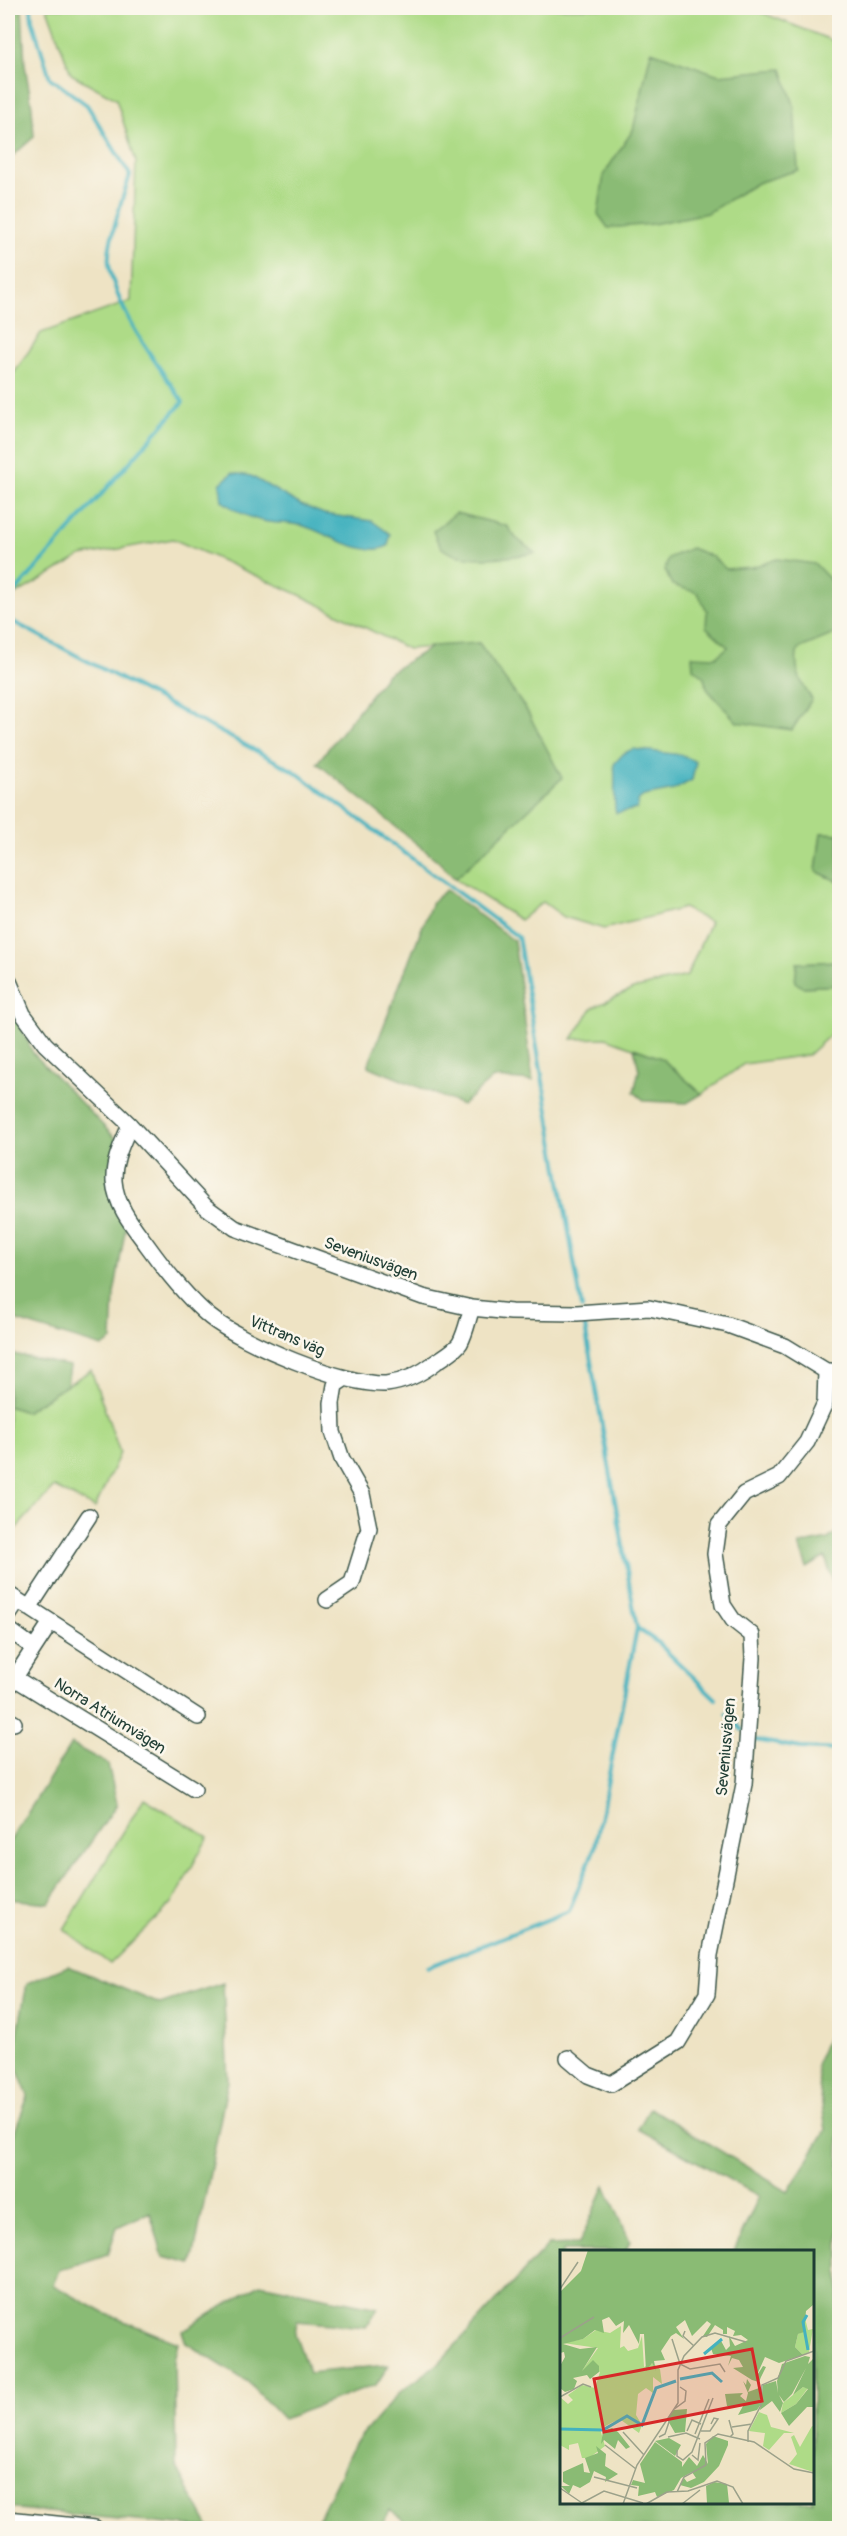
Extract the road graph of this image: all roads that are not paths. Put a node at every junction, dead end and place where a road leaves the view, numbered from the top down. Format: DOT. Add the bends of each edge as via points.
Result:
graph roads {
  1 [pos="8,980"];
  2 [pos="130,1125"];
  3 [pos="472,1308"];
  4 [pos="833,1371"];
  5 [pos="344,1379"];
  6 [pos="840,1383"];
  7 [pos="89,1516"];
  8 [pos="327,1600"];
  9 [pos="18,1601"];
  10 [pos="8,1616"];
  11 [pos="51,1622"];
  12 [pos="8,1629"];
  13 [pos="34,1648"];
  14 [pos="10,1680"];
  15 [pos="198,1717"];
  16 [pos="194,1789"];
  17 [pos="568,2058"];
  18 [pos="8,2519"];
  19 [pos="95,2529"];
  1 -- 2 [label="street, Seveniusvägen" via="23,1014 45,1044"];
  2 -- 3 [label="street, Seveniusvägen" via="206,1208 235,1228 423,1297"];
  2 -- 5 [label="street, Vittrans väg" via="118,1153 114,1183 125,1214 157,1259 210,1317 245,1340"];
  3 -- 4 [label="street, Seveniusvägen" via="577,1313 649,1308 728,1325 785,1346"];
  3 -- 5 [label="street, Vittrans väg" via="459,1345 427,1368 402,1381 386,1384"];
  4 -- 6 [label="street, Seveniusvägen"];
  4 -- 17 [label="street, Seveniusvägen" via="825,1403 807,1442 779,1477 744,1494 720,1525 715,1554 723,1605 733,1620 752,1635 753,1658 744,1784 710,1955 707,1994 678,2042 611,2084 588,2074"];
  5 -- 8 [label="street" via="335,1385 333,1432 342,1459 362,1494 369,1528 352,1583"];
  7 -- 9 [label="street"];
  9 -- 10 [label="street"];
  9 -- 11 [label="street"];
  11 -- 13 [label="street"];
  11 -- 15 [label="street"];
  12 -- 13 [label="street"];
  13 -- 14 [label="street"];
  14 -- 16 [label="street, Norra Atriumvägen"];
  18 -- 19 [label="street"];
}
